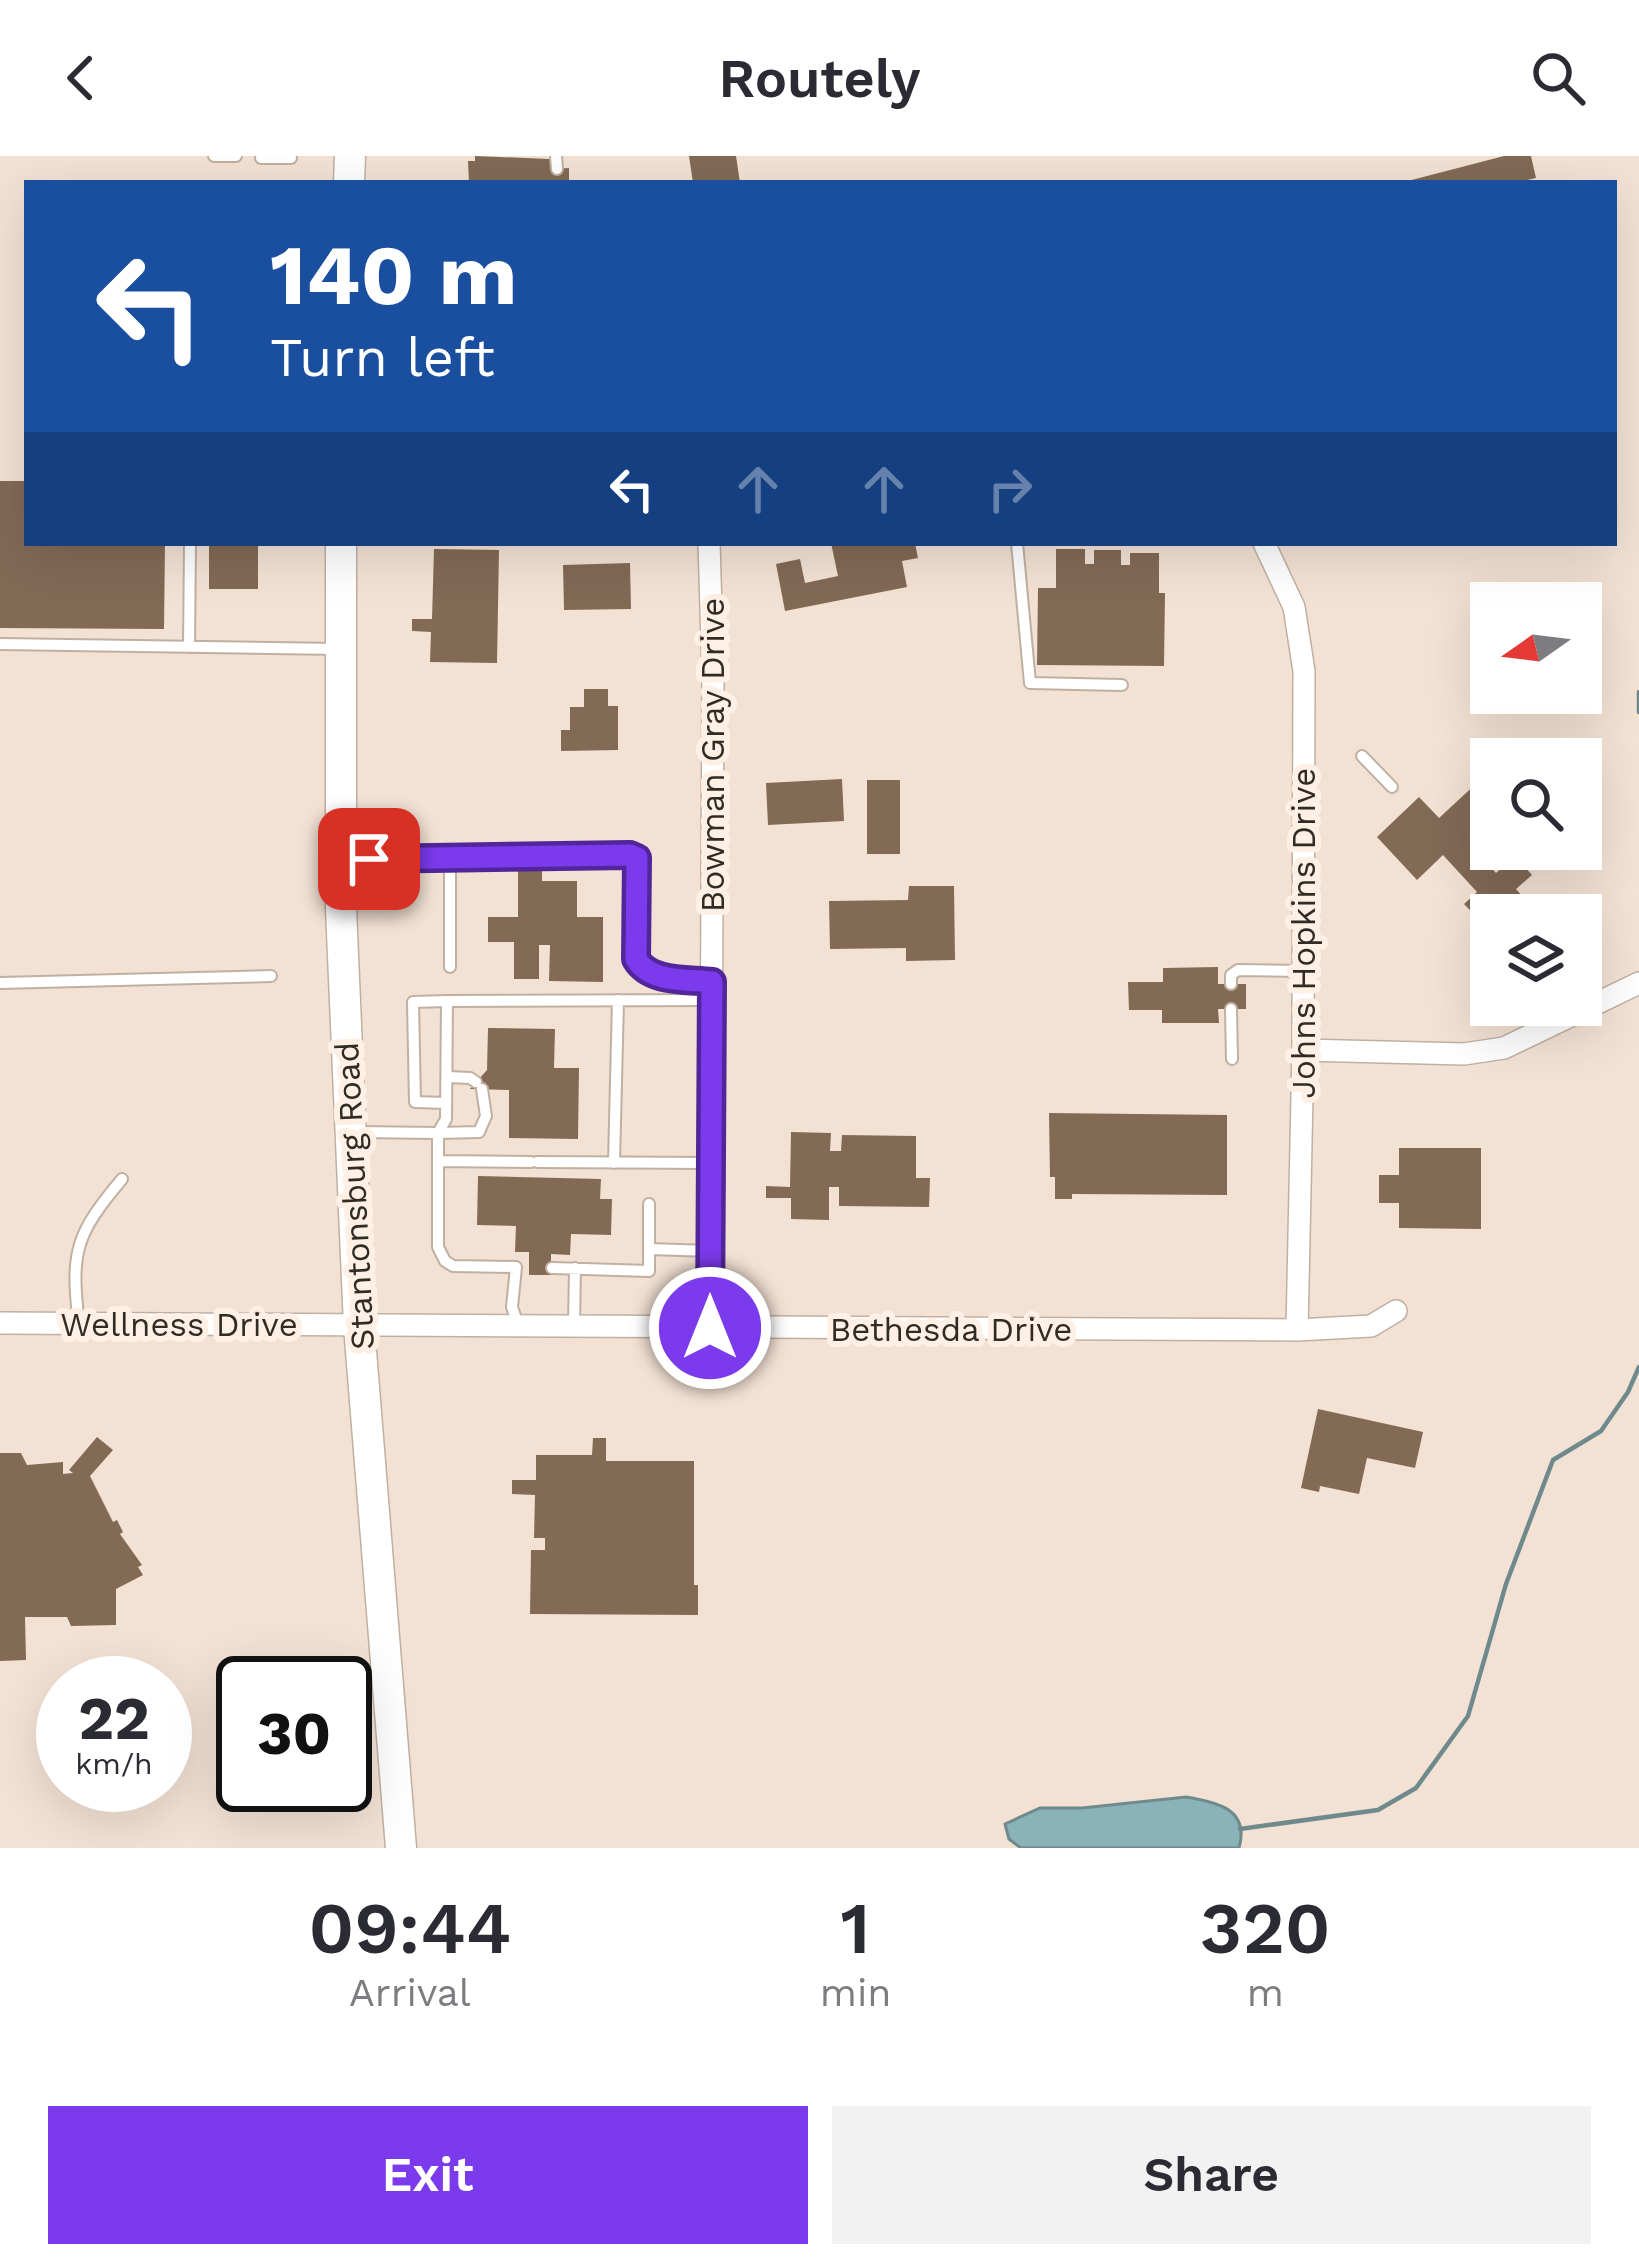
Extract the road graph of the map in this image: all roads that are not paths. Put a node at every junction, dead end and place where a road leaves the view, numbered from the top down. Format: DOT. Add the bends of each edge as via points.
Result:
graph roads {
  1 [pos="214,156"];
  2 [pos="236,156"];
  3 [pos="261,158"];
  4 [pos="291,158"];
  5 [pos="190,546"];
  6 [pos="341,546"];
  7 [pos="709,546"];
  8 [pos="1017,546"];
  9 [pos="1265,546"];
  10 [pos="0,644"];
  11 [pos="189,647"];
  12 [pos="341,649"];
  13 [pos="1122,686"];
  14 [pos="1362,756"];
  15 [pos="1392,787"];
  16 [pos="449,857"];
  17 [pos="341,859"];
  18 [pos="450,967"];
  19 [pos="1304,970"];
  20 [pos="272,976"];
  21 [pos="0,983"];
  22 [pos="1639,983"];
  23 [pos="1231,984"];
  24 [pos="711,991"];
  25 [pos="617,1000"];
  26 [pos="447,1001"];
  27 [pos="1231,1009"];
  28 [pos="1303,1050"];
  29 [pos="1232,1059"];
  30 [pos="448,1077"];
  31 [pos="446,1103"];
  32 [pos="350,1132"];
  33 [pos="438,1132"];
  34 [pos="438,1161"];
  35 [pos="614,1163"];
  36 [pos="710,1163"];
  37 [pos="122,1178"];
  38 [pos="649,1204"];
  39 [pos="649,1249"];
  40 [pos="710,1251"];
  41 [pos="552,1268"];
  42 [pos="575,1268"];
  43 [pos="1396,1311"];
  44 [pos="0,1323"];
  45 [pos="79,1324"];
  46 [pos="518,1325"];
  47 [pos="359,1326"];
  48 [pos="574,1326"];
  49 [pos="710,1328"];
  50 [pos="1297,1330"];
  51 [pos="401,1848"];
  1 -- 2 [label="lane"];
  3 -- 4 [label="lane"];
  5 -- 11 [label="lane"];
  6 -- 12 [label="main road, Stantonsburg Road"];
  7 -- 24 [label="street, Bowman Gray Drive"];
  8 -- 13 [label="lane" via="1030,683"];
  9 -- 19 [label="street, Johns Hopkins Drive" via="1294,607 1304,671"];
  10 -- 11 [label="lane"];
  11 -- 12 [label="lane"];
  12 -- 17 [label="main road, Stantonsburg Road"];
  14 -- 15 [label="lane"];
  16 -- 17 [label="lane"];
  16 -- 18 [label="lane"];
  16 -- 24 [label="lane" via="637,858 641,968"];
  17 -- 32 [label="main road, Stantonsburg Road"];
  19 -- 23 [label="lane" via="1238,970"];
  19 -- 28 [label="street, Johns Hopkins Drive"];
  20 -- 21 [label="lane"];
  22 -- 28 [label="street" via="1504,1048"];
  24 -- 25 [label="lane"];
  24 -- 36 [label="street, Bowman Gray Drive"];
  25 -- 26 [label="lane"];
  25 -- 35 [label="lane"];
  26 -- 30 [label="lane"];
  26 -- 31 [label="lane" via="413,1002 415,1102"];
  27 -- 29 [label="lane"];
  28 -- 50 [label="street, Johns Hopkins Drive"];
  30 -- 31 [label="lane"];
  30 -- 33 [label="lane" via="479,1086 486,1116 478,1132"];
  31 -- 33 [label="lane"];
  32 -- 33 [label="lane"];
  32 -- 47 [label="main road, Stantonsburg Road"];
  33 -- 34 [label="lane"];
  34 -- 35 [label="lane"];
  34 -- 46 [label="lane" via="445,1262 522,1268 512,1307"];
  35 -- 36 [label="lane"];
  36 -- 40 [label="street, Bowman Gray Drive"];
  37 -- 45 [label="lane" via="82,1232"];
  38 -- 39 [label="lane"];
  39 -- 40 [label="lane"];
  39 -- 42 [label="lane" via="649,1271"];
  40 -- 49 [label="street, Bowman Gray Drive"];
  41 -- 42 [label="lane"];
  42 -- 48 [label="lane"];
  43 -- 50 [label="street, Bethesda Drive" via="1370,1326"];
  44 -- 45 [label="street, Wellness Drive"];
  45 -- 47 [label="street, Wellness Drive"];
  46 -- 47 [label="street, Bethesda Drive"];
  46 -- 48 [label="street, Bethesda Drive"];
  47 -- 51 [label="main road, Stantonsburg Road"];
  48 -- 49 [label="street, Bethesda Drive"];
  49 -- 50 [label="street, Bethesda Drive"];
}
